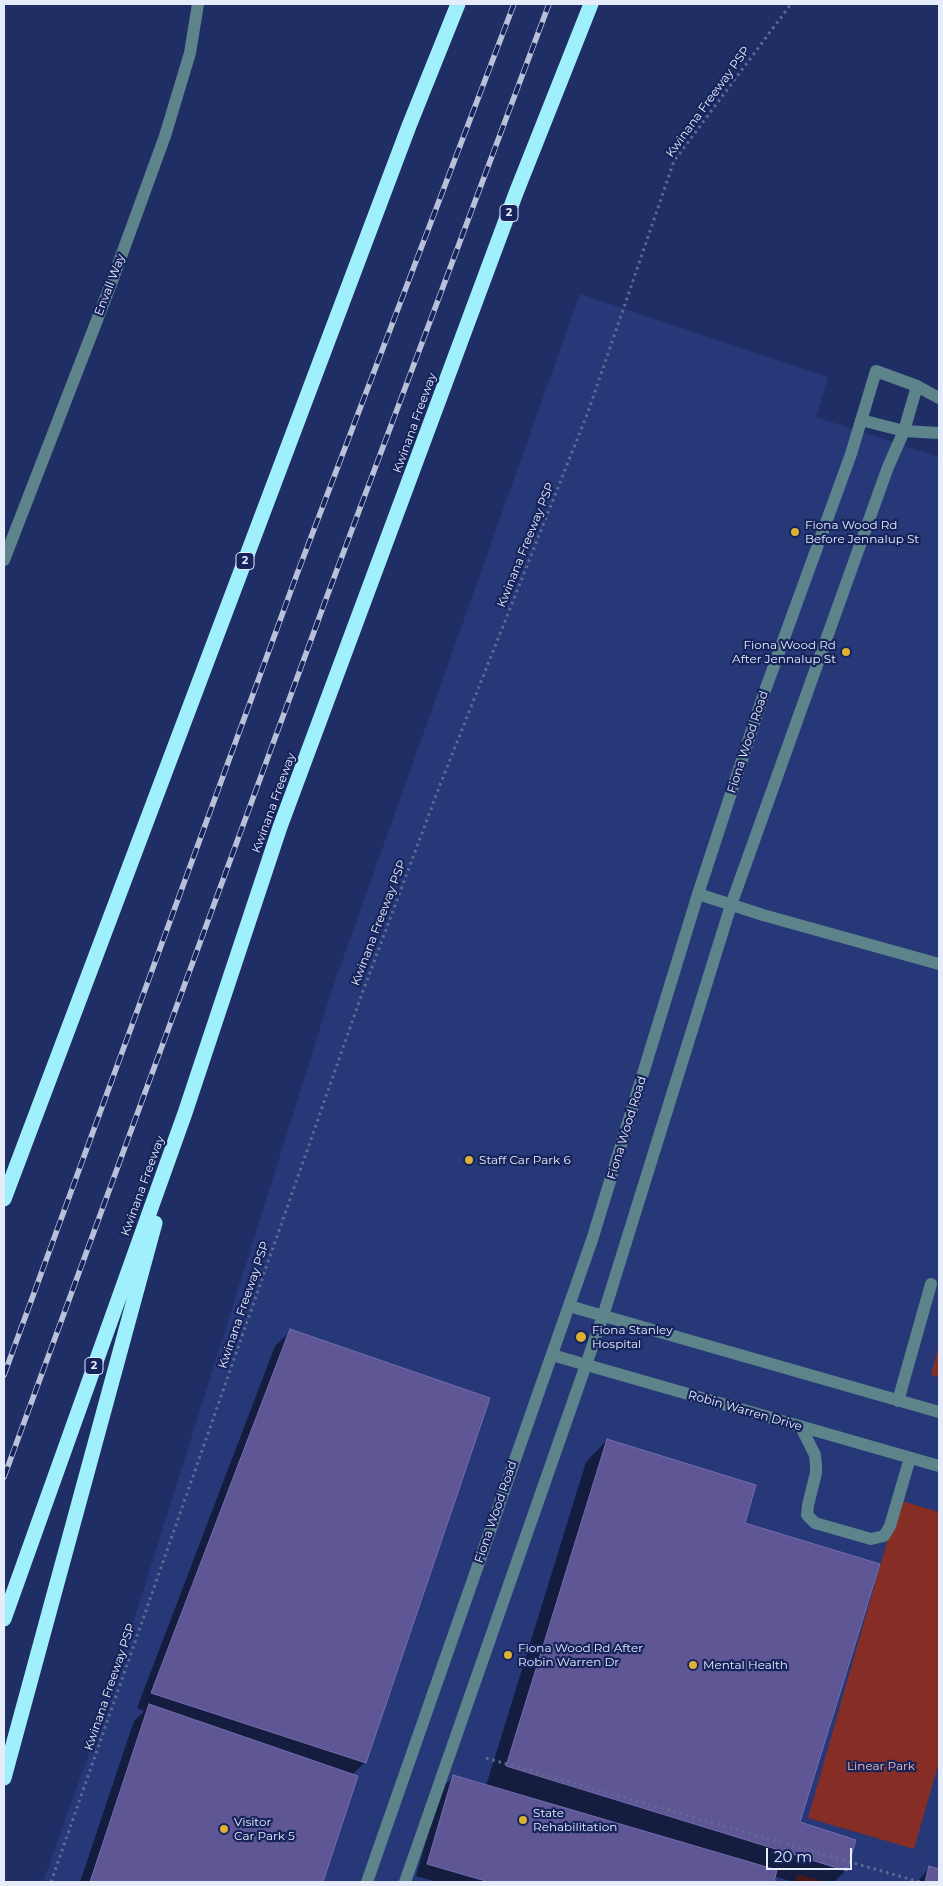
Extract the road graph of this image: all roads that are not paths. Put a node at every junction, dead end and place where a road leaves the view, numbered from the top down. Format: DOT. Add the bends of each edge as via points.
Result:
graph roads {
  1 [pos="198,4"];
  2 [pos="458,4"];
  3 [pos="590,4"];
  4 [pos="918,386"];
  5 [pos="939,398"];
  6 [pos="861,420"];
  7 [pos="904,432"];
  8 [pos="939,433"];
  9 [pos="4,560"];
  10 [pos="698,894"];
  11 [pos="731,905"];
  12 [pos="939,964"];
  13 [pos="185,1114"];
  14 [pos="33,1120"];
  15 [pos="4,1183"];
  16 [pos="4,1199"];
  17 [pos="931,1284"];
  18 [pos="569,1306"];
  19 [pos="603,1316"];
  20 [pos="552,1355"];
  21 [pos="586,1365"];
  22 [pos="898,1401"];
  23 [pos="939,1412"];
  24 [pos="801,1427"];
  25 [pos="910,1458"];
  26 [pos="939,1466"];
  27 [pos="4,1619"];
  28 [pos="4,1778"];
  29 [pos="367,1882"];
  30 [pos="405,1882"];
  1 -- 9 [label="street, Envall Way" via="190,53 161,145"];
  2 -- 14 [label="highway, 2"];
  3 -- 13 [label="highway, Kwinana Freeway / 2" via="516,193 280,827"];
  4 -- 5 [label="street"];
  4 -- 6 [label="street, Fiona Wood Road" via="876,372"];
  4 -- 7 [label="street"];
  6 -- 7 [label="street"];
  6 -- 10 [label="street, Fiona Wood Road" via="763,696"];
  7 -- 8 [label="street"];
  7 -- 11 [label="street" via="888,466"];
  10 -- 11 [label="street"];
  10 -- 18 [label="street, Fiona Wood Road"];
  11 -- 12 [label="street"];
  11 -- 19 [label="street"];
  13 -- 27 [label="highway, Kwinana Freeway / 2"];
  13 -- 28 [label="highway"];
  14 -- 15 [label="highway"];
  14 -- 16 [label="highway, 2"];
  17 -- 22 [label="street"];
  18 -- 19 [label="street"];
  18 -- 20 [label="street, Fiona Wood Road"];
  19 -- 21 [label="street"];
  19 -- 22 [label="street"];
  20 -- 21 [label="street, Robin Warren Drive"];
  20 -- 29 [label="street, Fiona Wood Road"];
  21 -- 24 [label="street, Robin Warren Drive"];
  21 -- 30 [label="street"];
  22 -- 23 [label="street"];
  24 -- 25 [label="street, Robin Warren Drive"];
  24 -- 25 [label="street" via="815,1455 816,1465 807,1515 815,1523 871,1539 884,1536 890,1526"];
  25 -- 26 [label="street, Robin Warren Drive"];
}
